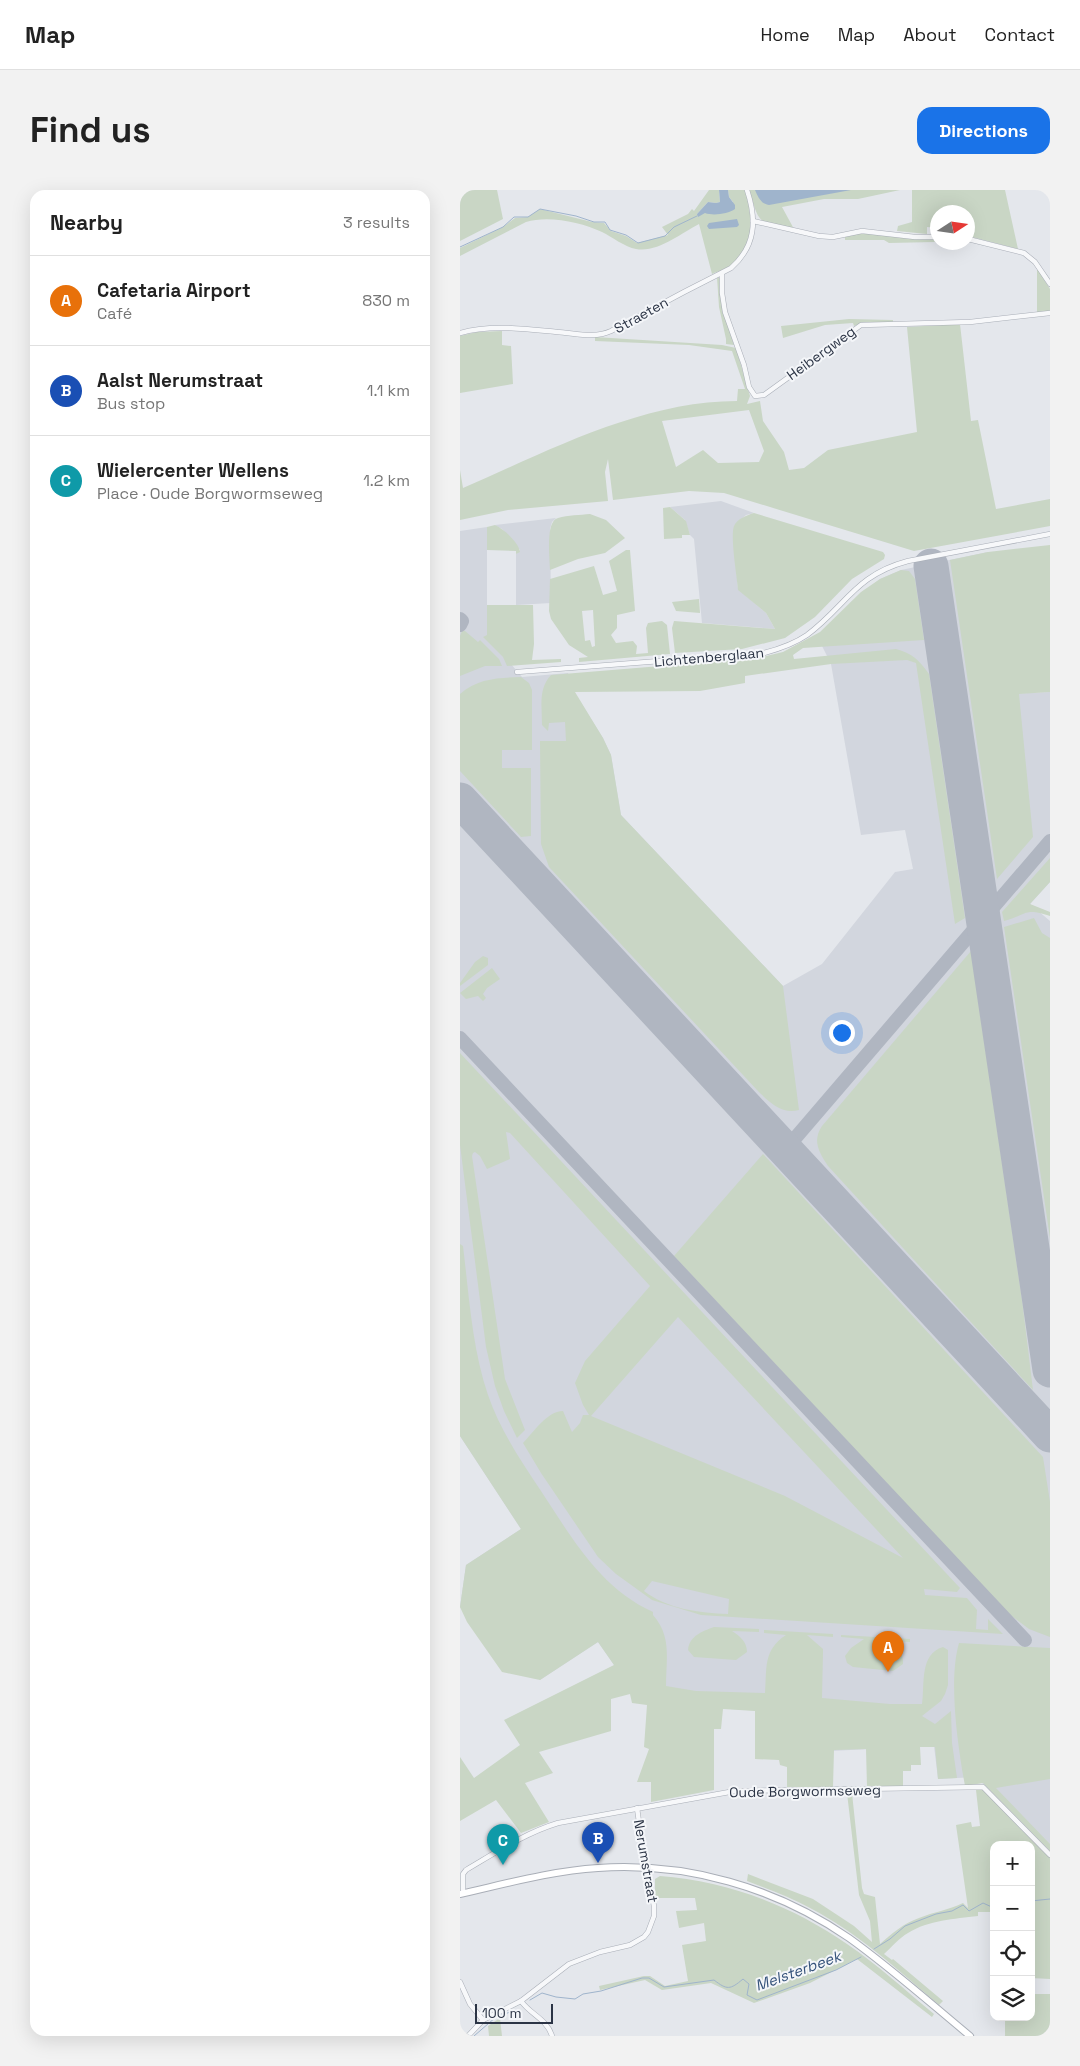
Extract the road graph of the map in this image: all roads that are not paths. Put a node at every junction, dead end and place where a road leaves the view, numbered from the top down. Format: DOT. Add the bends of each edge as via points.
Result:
graph roads {
  1 [pos="747,190"];
  2 [pos="754,221"];
  3 [pos="930,237"];
  4 [pos="975,241"];
  5 [pos="722,273"];
  6 [pos="1050,284"];
  7 [pos="1050,313"];
  8 [pos="460,333"];
  9 [pos="1050,534"];
  10 [pos="517,672"];
  11 [pos="637,1808"];
  12 [pos="1050,1855"];
  13 [pos="646,1868"];
  14 [pos="462,1894"];
  15 [pos="460,1982"];
  16 [pos="521,2001"];
  17 [pos="483,2020"];
  18 [pos="468,2036"];
  19 [pos="552,2036"];
  20 [pos="970,2036"];
  1 -- 2 [label="street, Straeten"];
  2 -- 3 [label="street" via="819,236 862,232"];
  2 -- 5 [label="street, Straeten" via="749,244 742,257"];
  4 -- 6 [label="street" via="1024,253"];
  5 -- 7 [label="street, Heibergweg" via="725,312 749,387 755,396 764,395 861,325 970,322"];
  5 -- 8 [label="street, Straeten" via="603,335 527,329"];
  9 -- 10 [label="street, Lichtenberglaan" via="890,567 863,581 806,635 780,649 764,653"];
  11 -- 12 [label="street, Oude Borgwormseweg" via="735,1791 983,1788"];
  11 -- 13 [label="street, Nerumstraat"];
  11 -- 14 [label="street, Oude Borgwormseweg" via="558,1823 526,1836 466,1870"];
  13 -- 14 [label="main road" via="568,1871"];
  13 -- 16 [label="street, Nerumstraat" via="654,1916 644,1937 630,1945 569,1964"];
  13 -- 20 [label="main road" via="730,1882 770,1895 814,1916 868,1953"];
  15 -- 17 [label="street" via="470,2004"];
  16 -- 17 [label="street, Nerumstraat"];
  16 -- 19 [label="street" via="545,2022"];
  17 -- 18 [label="street"];
}
